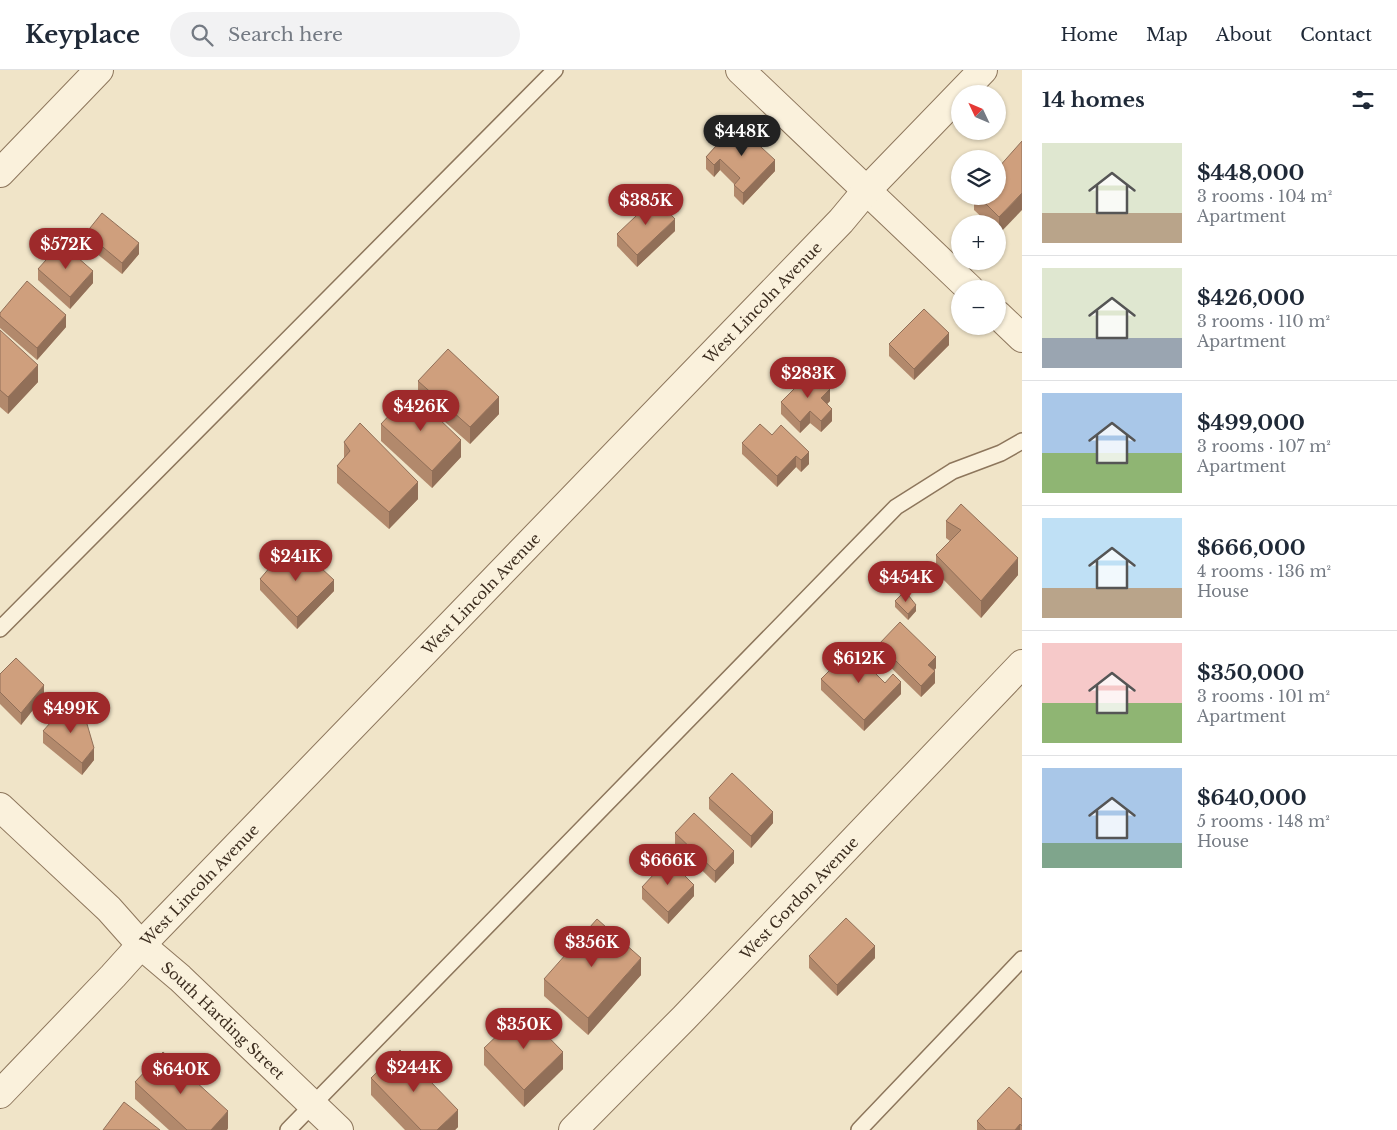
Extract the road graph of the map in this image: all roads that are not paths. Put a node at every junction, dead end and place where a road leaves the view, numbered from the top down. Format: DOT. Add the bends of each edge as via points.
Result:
graph roads {
  1 [pos="99,70"];
  2 [pos="555,70"];
  3 [pos="740,70"];
  4 [pos="983,70"];
  5 [pos="0,173"];
  6 [pos="866,191"];
  7 [pos="960,280"];
  8 [pos="1006,323"];
  9 [pos="1022,338"];
  10 [pos="1022,441"];
  11 [pos="0,629"];
  12 [pos="1022,664"];
  13 [pos="0,807"];
  14 [pos="141,945"];
  15 [pos="1022,959"];
  16 [pos="0,1094"];
  17 [pos="313,1105"];
  18 [pos="288,1130"];
  19 [pos="339,1130"];
  20 [pos="573,1130"];
  21 [pos="860,1130"];
  1 -- 5 [label="street"];
  2 -- 11 [label="lane"];
  3 -- 6 [label="street"];
  4 -- 6 [label="street, West Lincoln Avenue"];
  6 -- 7 [label="street"];
  6 -- 14 [label="street, West Lincoln Avenue"];
  8 -- 9 [label="street"];
  10 -- 17 [label="lane" via="1001,453 953,471 896,507"];
  12 -- 20 [label="street, West Gordon Avenue"];
  13 -- 14 [label="street, South Harding Street" via="109,909"];
  14 -- 16 [label="street, West Lincoln Avenue"];
  14 -- 17 [label="street, South Harding Street"];
  15 -- 21 [label="lane"];
  17 -- 18 [label="lane"];
  17 -- 19 [label="street, South Harding Street"];
}
